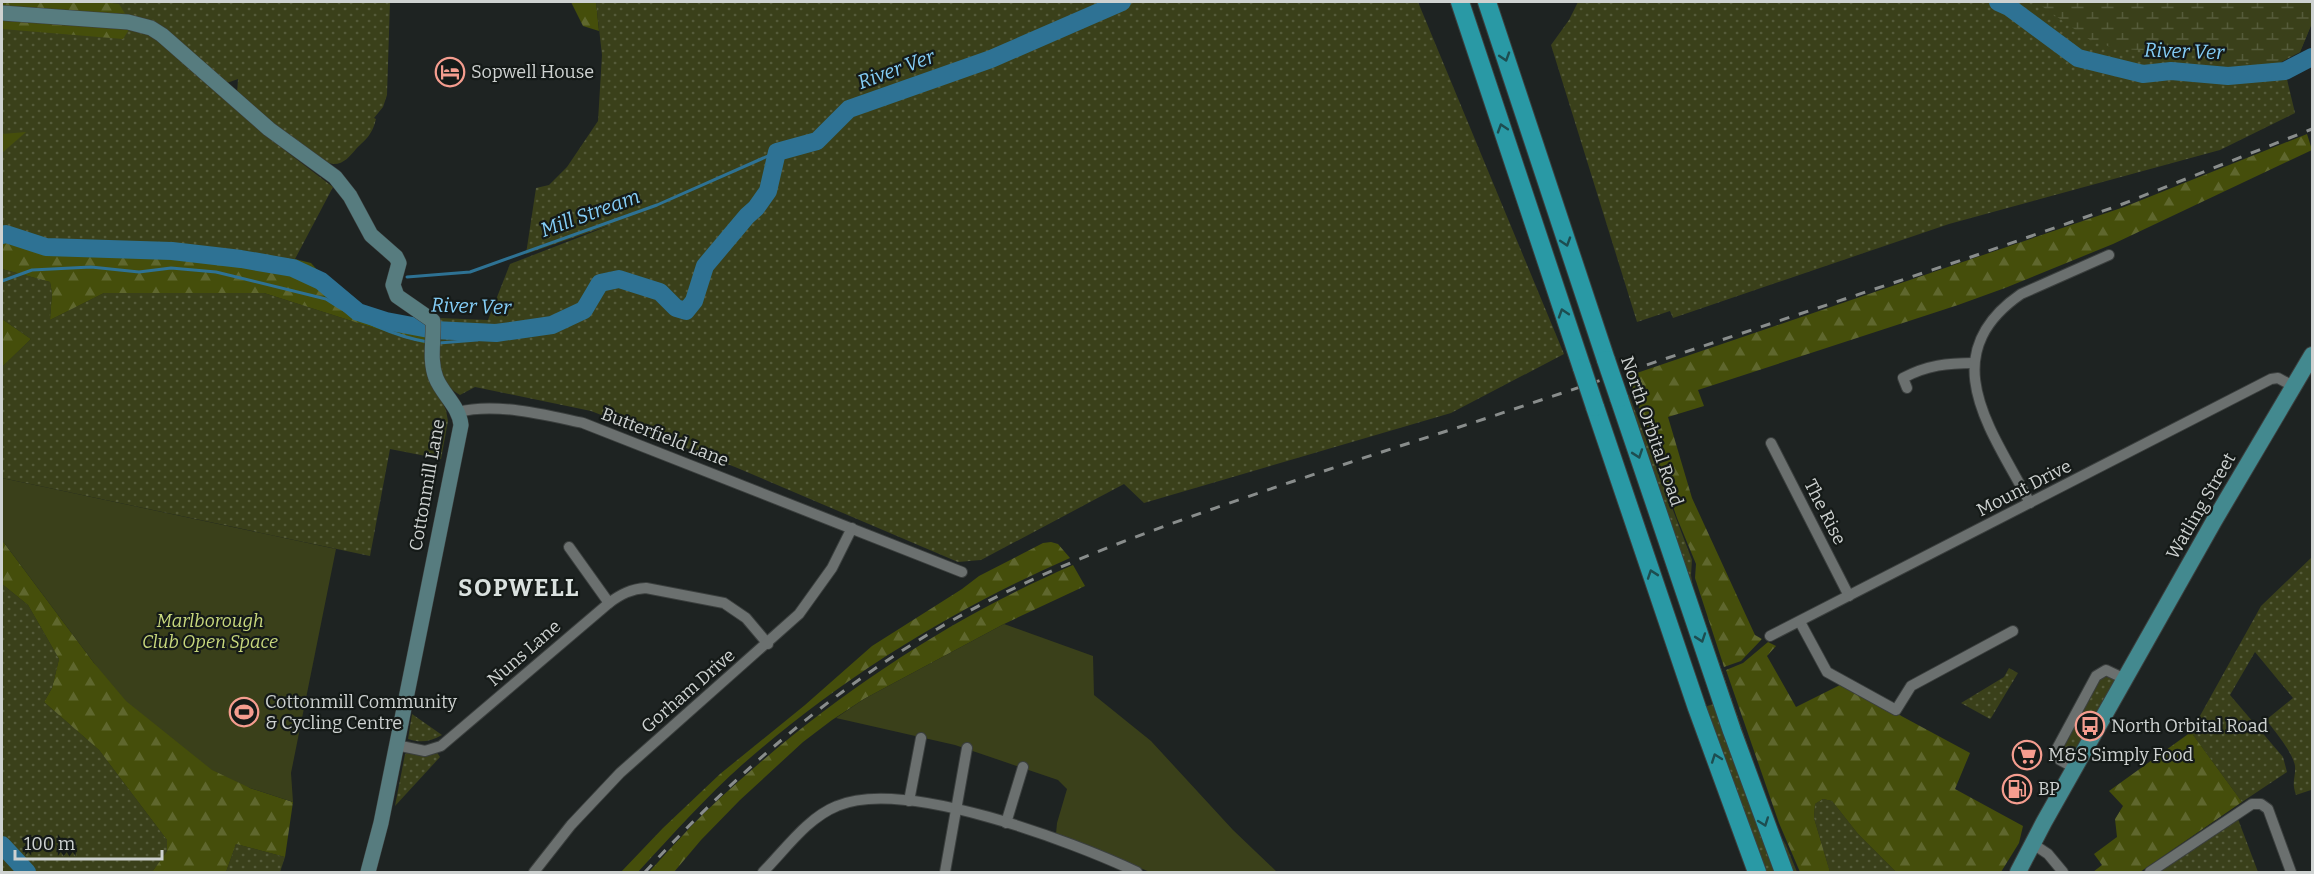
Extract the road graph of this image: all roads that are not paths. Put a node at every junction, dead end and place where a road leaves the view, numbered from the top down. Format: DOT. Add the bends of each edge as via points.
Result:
graph roads {
  1 [pos="1460,2"];
  2 [pos="1486,2"];
  3 [pos="2,13"];
  4 [pos="2109,255"];
  5 [pos="2313,354"];
  6 [pos="1974,363"];
  7 [pos="1901,380"];
  8 [pos="2294,386"];
  9 [pos="458,412"];
  10 [pos="1771,443"];
  11 [pos="2030,503"];
  12 [pos="852,528"];
  13 [pos="569,547"];
  14 [pos="962,572"];
  15 [pos="1849,596"];
  16 [pos="609,603"];
  17 [pos="1800,622"];
  18 [pos="2013,631"];
  19 [pos="1770,636"];
  20 [pos="768,644"];
  21 [pos="2125,679"];
  22 [pos="921,738"];
  23 [pos="396,745"];
  24 [pos="967,747"];
  25 [pos="1023,767"];
  26 [pos="2075,768"];
  27 [pos="909,801"];
  28 [pos="956,809"];
  29 [pos="1006,823"];
  30 [pos="2032,844"];
  31 [pos="368,873"];
  32 [pos="534,873"];
  33 [pos="763,873"];
  34 [pos="945,873"];
  35 [pos="1137,873"];
  36 [pos="1757,873"];
  37 [pos="1784,873"];
  38 [pos="2018,873"];
  39 [pos="2063,873"];
  40 [pos="2150,873"];
  41 [pos="2290,873"];
  36 -- 1 [label="highway, one-way, bridge" via="1697,708"];
  2 -- 37 [label="highway, North Orbital Road, one-way, bridge" via="1732,731"];
  3 -- 9 [label="street, Cottonmill Lane" via="128,22 151,28 286,143 335,177 371,235 396,257 399,263 393,285 397,296 431,318 435,376"];
  4 -- 6 [label="street" via="2010,302 1984,333"];
  5 -- 8 [label="main road, Watling Street"];
  6 -- 7 [label="street" via="1921,369"];
  6 -- 11 [label="street" via="1983,414"];
  8 -- 11 [label="street, Mount Drive" via="2271,379"];
  8 -- 21 [label="main road, Watling Street"];
  9 -- 12 [label="street, Butterfield Lane" via="472,408 532,412 583,423"];
  9 -- 23 [label="street, Cottonmill Lane" via="461,424"];
  10 -- 15 [label="street, The Rise"];
  11 -- 15 [label="street, Mount Drive"];
  12 -- 14 [label="street, Butterfield Lane"];
  12 -- 20 [label="street, Gorham Drive" via="816,592"];
  13 -- 16 [label="street"];
  15 -- 17 [label="street, Mount Drive"];
  16 -- 20 [label="street, Nuns Lane" via="623,592 646,588 724,603 746,618"];
  16 -- 23 [label="street, Nuns Lane" via="441,746 425,751"];
  17 -- 18 [label="street" via="1827,672 1896,710 1911,687"];
  17 -- 19 [label="street, Mount Drive"];
  20 -- 32 [label="street, Gorham Drive" via="620,773 570,825"];
  21 -- 26 [label="main road, Watling Street"];
  21 -- 26 [label="street" via="2106,670 2096,676 2055,752 2060,760"];
  22 -- 27 [label="street"];
  23 -- 31 [label="street, Cottonmill Lane"];
  24 -- 28 [label="street"];
  25 -- 29 [label="street"];
  26 -- 30 [label="main road, Watling Street"];
  27 -- 28 [label="street"];
  27 -- 33 [label="street" via="862,800 836,806 813,821"];
  28 -- 29 [label="street"];
  28 -- 34 [label="street"];
  29 -- 35 [label="street" via="1068,843"];
  30 -- 38 [label="main road, Watling Street"];
  30 -- 39 [label="street" via="2048,854"];
  40 -- 41 [label="street" via="2252,804 2261,804 2268,809"];
}
